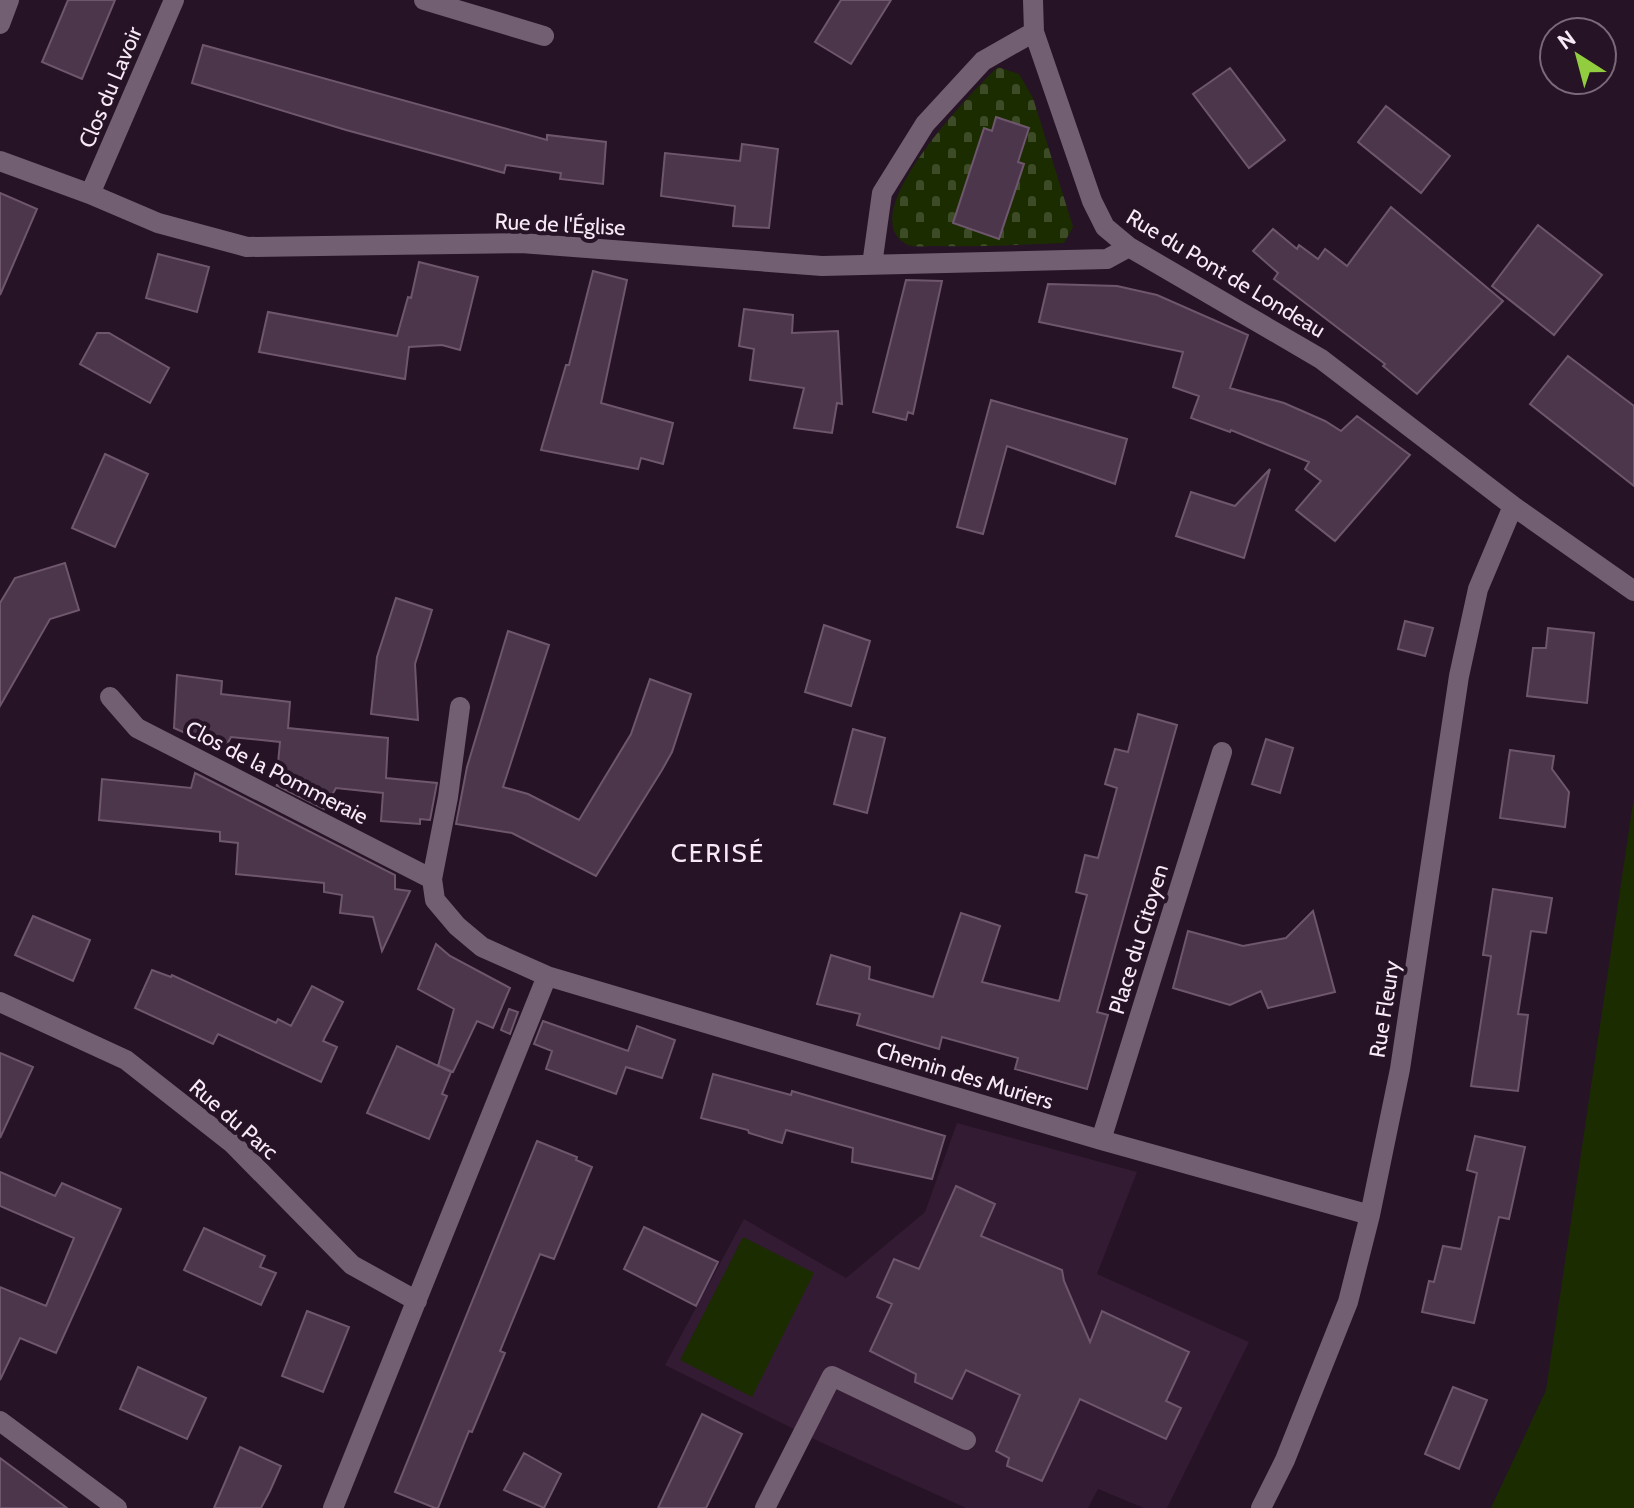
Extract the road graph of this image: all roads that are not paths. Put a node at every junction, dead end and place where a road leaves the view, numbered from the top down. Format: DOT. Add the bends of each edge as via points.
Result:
graph roads {
  1 [pos="9,0"];
  2 [pos="174,0"];
  3 [pos="424,0"];
  4 [pos="1033,0"];
  5 [pos="0,24"];
  6 [pos="1034,32"];
  7 [pos="544,36"];
  8 [pos="0,161"];
  9 [pos="90,194"];
  10 [pos="1129,247"];
  11 [pos="872,265"];
  12 [pos="1513,506"];
  13 [pos="1634,591"];
  14 [pos="110,697"];
  15 [pos="460,707"];
  16 [pos="1222,752"];
  17 [pos="432,879"];
  18 [pos="547,976"];
  19 [pos="0,1002"];
  20 [pos="1101,1140"];
  21 [pos="1370,1215"];
  22 [pos="417,1301"];
  23 [pos="0,1421"];
  24 [pos="966,1440"];
  25 [pos="117,1508"];
  26 [pos="333,1508"];
  27 [pos="765,1508"];
  28 [pos="1261,1508"];
  1 -- 5 [label="street"];
  2 -- 9 [label="street, Clos du Lavoir"];
  3 -- 7 [label="street"];
  4 -- 6 [label="street, Rue du Pont de Londeau"];
  6 -- 10 [label="street, Rue du Pont de Londeau" via="1092,201 1105,227"];
  6 -- 11 [label="street" via="983,61 925,124 882,193"];
  8 -- 9 [label="street, Rue de l'Église"];
  9 -- 11 [label="street, Rue de l'Église" via="158,223 247,247 521,243 822,266"];
  10 -- 11 [label="street, Rue de l'Église" via="1107,259"];
  10 -- 12 [label="street, Rue du Pont de Londeau" via="1321,359"];
  12 -- 13 [label="street, Rue du Pont de Londeau"];
  12 -- 21 [label="street, Rue Fleury" via="1478,589 1459,676 1400,1069"];
  14 -- 17 [label="street, Clos de la Pommeraie" via="137,728"];
  15 -- 17 [label="street"];
  16 -- 20 [label="street, Place du Citoyen"];
  17 -- 18 [label="street" via="435,900 465,933 482,947"];
  18 -- 20 [label="street, Chemin des Muriers"];
  18 -- 22 [label="street"];
  19 -- 22 [label="street, Rue du Parc" via="126,1060 233,1144 352,1265"];
  20 -- 21 [label="street, Chemin des Muriers"];
  21 -- 28 [label="street, Rue Fleury" via="1348,1302"];
  22 -- 26 [label="street"];
  23 -- 25 [label="street"];
  24 -- 27 [label="street" via="832,1376"];
}
